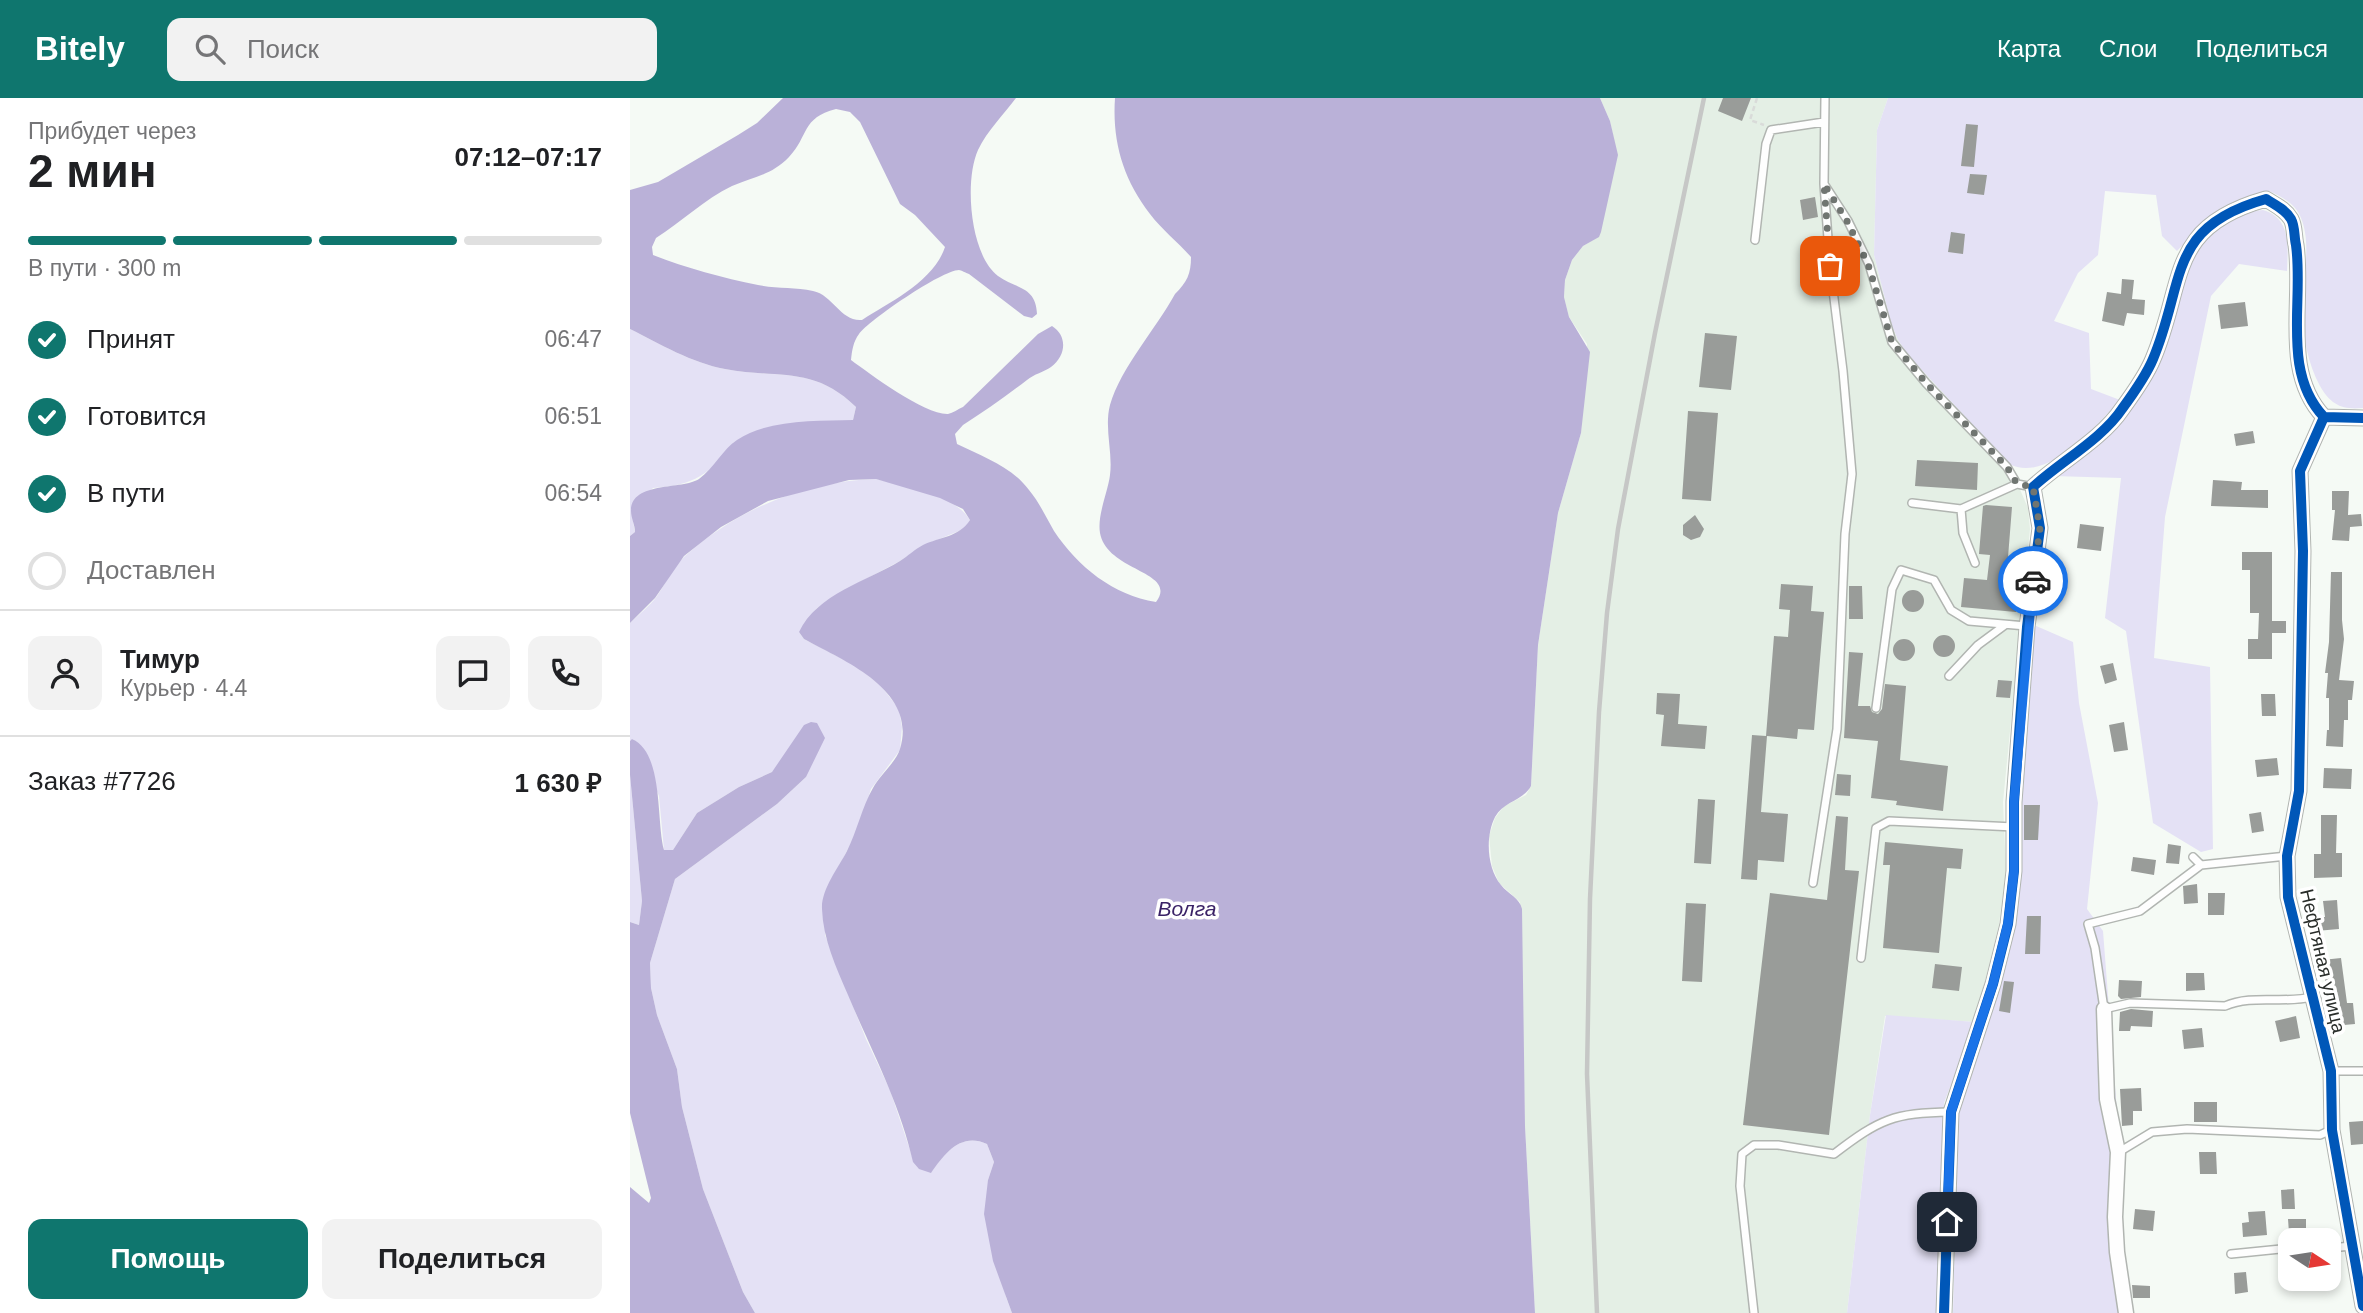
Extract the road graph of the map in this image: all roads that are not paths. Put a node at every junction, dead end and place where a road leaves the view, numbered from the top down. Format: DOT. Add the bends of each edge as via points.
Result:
graph roads {
  1 [pos="1825,98"];
  2 [pos="1824,122"];
  3 [pos="1824,184"];
  4 [pos="1755,240"];
  5 [pos="2324,417"];
  6 [pos="2363,418"];
  7 [pos="2017,484"];
  8 [pos="2033,487"];
  9 [pos="1912,503"];
  10 [pos="1961,509"];
  11 [pos="1975,563"];
  12 [pos="2005,625"];
  13 [pos="2027,626"];
  14 [pos="1949,676"];
  15 [pos="1876,708"];
  16 [pos="2014,827"];
  17 [pos="2287,856"];
  18 [pos="2193,857"];
  19 [pos="2200,865"];
  20 [pos="1813,883"];
  21 [pos="1861,958"];
  22 [pos="2312,996"];
  23 [pos="2104,1009"];
  24 [pos="2331,1071"];
  25 [pos="2363,1071"];
  26 [pos="1951,1112"];
  27 [pos="2332,1130"];
  28 [pos="2118,1152"];
  29 [pos="2353,1246"];
  30 [pos="2342,1247"];
  31 [pos="2278,1249"];
  32 [pos="2231,1254"];
  33 [pos="2363,1306"];
  34 [pos="1754,1313"];
  35 [pos="1944,1313"];
  36 [pos="2126,1313"];
  1 -- 2 [label="lane"];
  2 -- 3 [label="lane"];
  2 -- 4 [label="lane" via="1772,130 1766,144"];
  3 -- 7 [label="lane" via="1868,264 1892,342 2007,467"];
  3 -- 20 [label="lane" via="1852,474 1837,729"];
  5 -- 6 [label="street"];
  5 -- 8 [label="street" via="2313,405 2304,382 2298,346 2298,259 2292,221 2266,199 2220,217 2200,234 2182,261 2152,362 2120,413"];
  5 -- 17 [label="street, Нефтяная улица" via="2300,471 2299,791"];
  7 -- 8 [label="lane"];
  7 -- 10 [label="lane"];
  8 -- 13 [label="street" via="2040,528"];
  9 -- 10 [label="lane"];
  10 -- 11 [label="lane" via="1963,533"];
  12 -- 13 [label="lane"];
  12 -- 14 [label="lane"];
  12 -- 15 [label="lane" via="1969,621 1951,610 1934,580 1901,570 1892,589"];
  13 -- 16 [label="street"];
  16 -- 21 [label="lane" via="1889,821 1876,828"];
  16 -- 26 [label="street" via="2008,923"];
  17 -- 19 [label="lane"];
  17 -- 22 [label="street, Нефтяная улица" via="2288,897"];
  18 -- 19 [label="lane"];
  19 -- 23 [label="lane" via="2140,911 2088,924"];
  22 -- 23 [label="lane" via="2239,1000 2224,1006 2130,1003"];
  22 -- 24 [label="street, Нефтяная улица"];
  23 -- 28 [label="street" via="2107,1099"];
  24 -- 25 [label="lane"];
  24 -- 27 [label="street, Нефтяная улица"];
  26 -- 34 [label="lane" via="1894,1116 1834,1154 1779,1145 1754,1145 1742,1154 1740,1186"];
  26 -- 35 [label="street"];
  27 -- 28 [label="lane" via="2320,1135 2187,1129 2152,1132"];
  27 -- 29 [label="street, Нефтяная улица"];
  28 -- 36 [label="street" via="2115,1217"];
  29 -- 30 [label="lane"];
  29 -- 33 [label="street, Нефтяная улица"];
  31 -- 32 [label="lane"];
}
